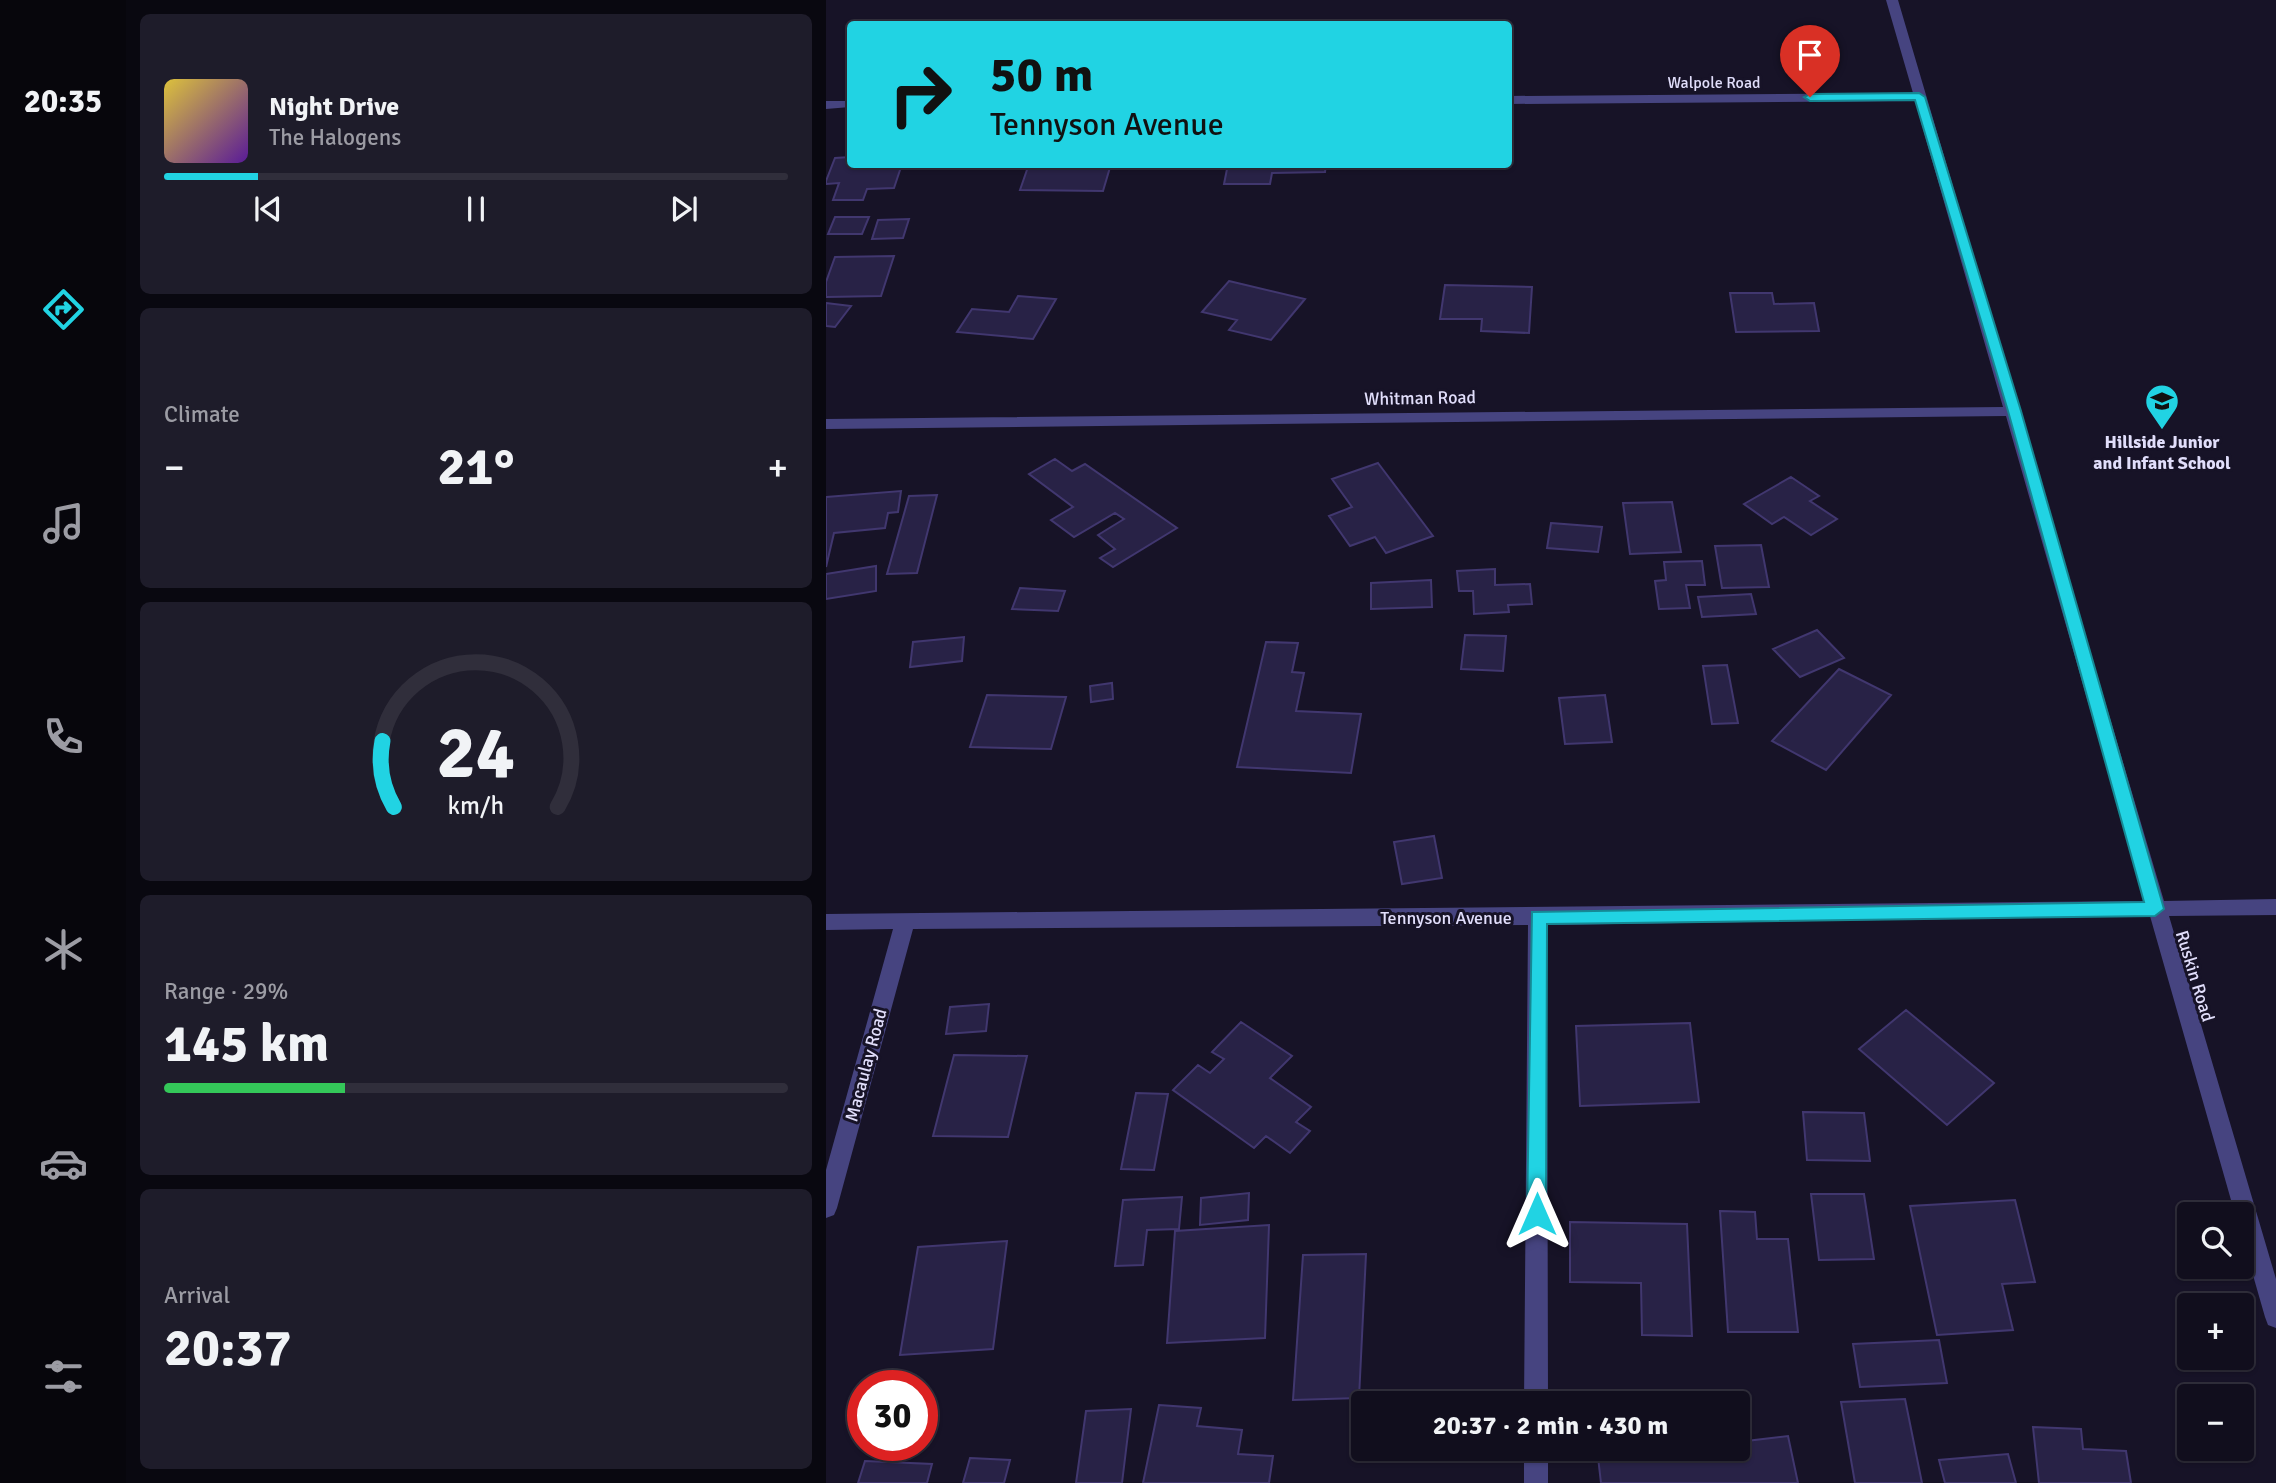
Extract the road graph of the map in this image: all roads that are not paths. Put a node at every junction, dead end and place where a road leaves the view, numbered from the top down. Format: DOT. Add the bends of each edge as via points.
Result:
graph roads {
  1 [pos="1892,0"];
  2 [pos="1919,97"];
  3 [pos="1512,100"];
  4 [pos="826,104"];
  5 [pos="847,104"];
  6 [pos="2015,411"];
  7 [pos="826,424"];
  8 [pos="2276,907"];
  9 [pos="2155,909"];
  10 [pos="1538,917"];
  11 [pos="826,922"];
  12 [pos="905,922"];
  13 [pos="826,1208"];
  14 [pos="2276,1317"];
  15 [pos="1536,1391"];
  16 [pos="1536,1461"];
  17 [pos="1536,1483"];
  1 -- 2 [label="street, Ruskin Road"];
  2 -- 3 [label="street, Walpole Road"];
  2 -- 6 [label="street, Ruskin Road"];
  4 -- 5 [label="street"];
  6 -- 7 [label="street, Whitman Road"];
  6 -- 9 [label="street, Ruskin Road"];
  8 -- 9 [label="street, Tennyson Avenue"];
  9 -- 10 [label="street, Tennyson Avenue"];
  9 -- 14 [label="street, Ruskin Road"];
  10 -- 12 [label="street, Tennyson Avenue"];
  10 -- 15 [label="street"];
  11 -- 12 [label="street, Tennyson Avenue"];
  12 -- 13 [label="street, Macaulay Road"];
  16 -- 17 [label="street"];
}
